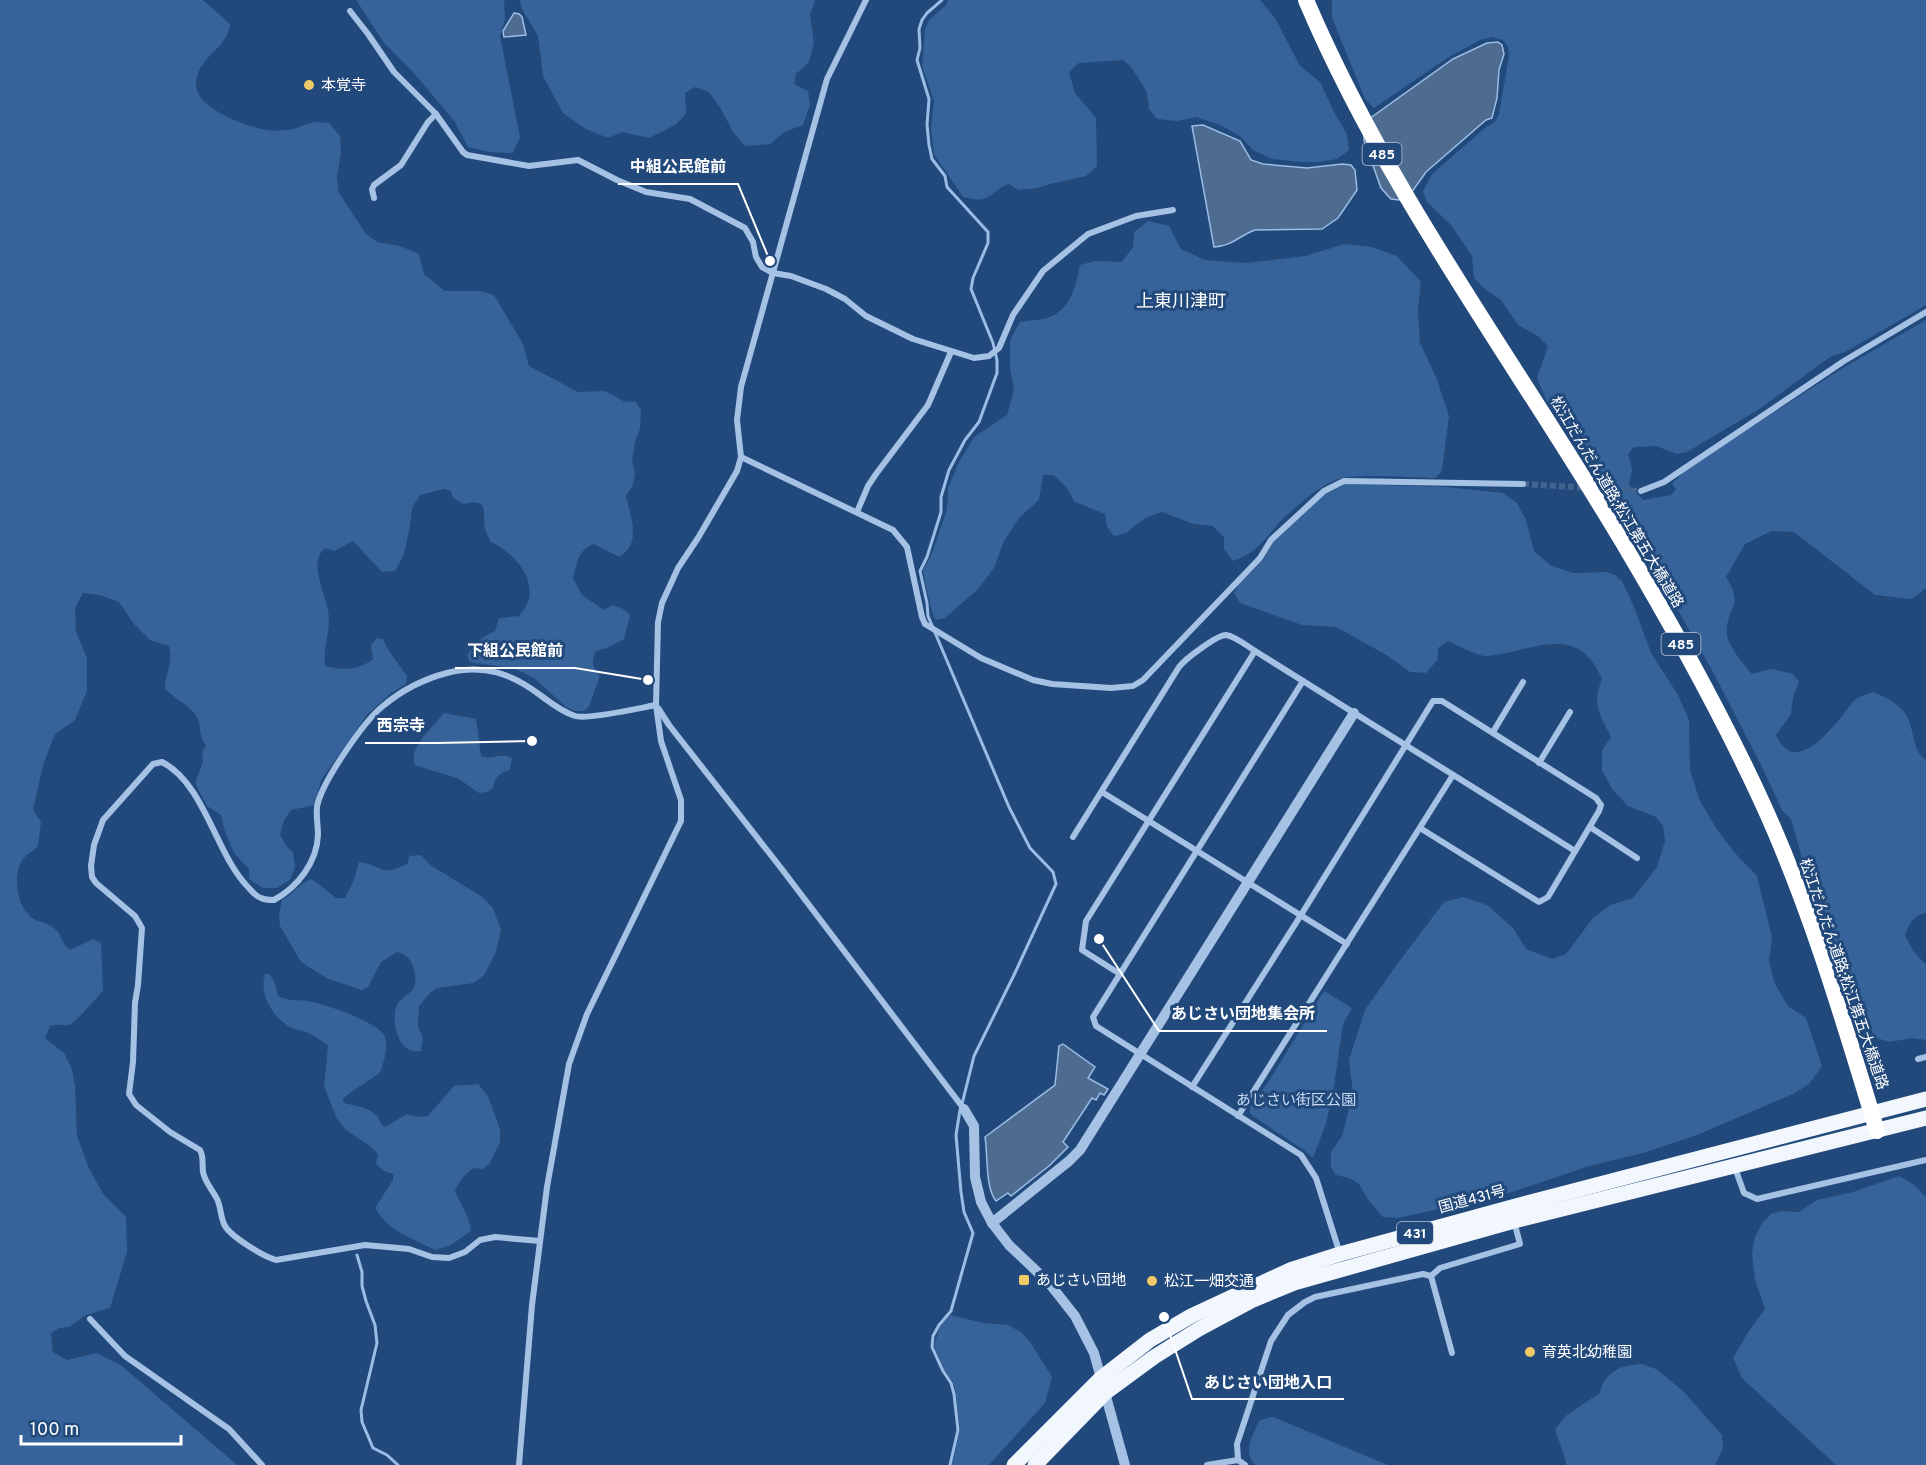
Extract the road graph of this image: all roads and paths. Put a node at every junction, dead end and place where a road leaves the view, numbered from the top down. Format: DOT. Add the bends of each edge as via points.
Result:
graph roads {
  1 [pos="866,0"];
  2 [pos="1306,0"];
  3 [pos="350,11"];
  4 [pos="436,114"];
  5 [pos="374,198"];
  6 [pos="1173,210"];
  7 [pos="773,273"];
  8 [pos="1926,312"];
  9 [pos="951,352"];
  10 [pos="741,457"];
  11 [pos="1523,484"];
  12 [pos="1641,491"];
  13 [pos="858,512"];
  14 [pos="1255,651"];
  15 [pos="1303,681"];
  16 [pos="1522,682"];
  17 [pos="656,705"];
  18 [pos="1570,712"];
  19 [pos="1354,713"];
  20 [pos="1492,732"];
  21 [pos="1406,745"];
  22 [pos="1539,763"];
  23 [pos="1453,775"];
  24 [pos="1102,792"];
  25 [pos="1149,821"];
  26 [pos="1420,828"];
  27 [pos="1590,828"];
  28 [pos="1073,837"];
  29 [pos="1196,850"];
  30 [pos="1575,851"];
  31 [pos="1637,858"];
  32 [pos="1248,883"];
  33 [pos="1301,915"];
  34 [pos="1347,944"];
  35 [pos="1119,974"];
  36 [pos="1140,1055"];
  37 [pos="1926,1057"];
  38 [pos="1918,1059"];
  39 [pos="1192,1087"];
  40 [pos="1926,1099"];
  41 [pos="964,1109"];
  42 [pos="1872,1114"];
  43 [pos="1238,1116"];
  44 [pos="1926,1118"];
  45 [pos="1877,1131"];
  46 [pos="1926,1160"];
  47 [pos="1733,1164"];
  48 [pos="1514,1221"];
  49 [pos="992,1223"];
  50 [pos="540,1241"];
  51 [pos="1340,1254"];
  52 [pos="1431,1276"];
  53 [pos="90,1319"];
  54 [pos="1452,1353"];
  55 [pos="1103,1386"];
  56 [pos="1238,1460"];
  57 [pos="262,1465"];
  58 [pos="519,1465"];
  59 [pos="1014,1465"];
  60 [pos="1035,1465"];
  61 [pos="1125,1465"];
  62 [pos="1207,1465"];
  63 [pos="1245,1465"];
  1 -- 7 [label="street" via="827,79"];
  2 -- 42 [label="highway, 松江だんだん道路;松江第五大橋道路 / 485" via="1351,95 1415,212 1621,539 1724,725 1791,871"];
  3 -- 4 [label="street" via="394,72"];
  4 -- 5 [label="street" via="401,165 374,185"];
  4 -- 7 [label="street" via="467,154 529,166 578,160 646,192 690,199 745,228 762,267"];
  6 -- 9 [label="street" via="1136,216 1088,234 1043,272 1021,301 993,354 974,358"];
  7 -- 9 [label="street" via="826,289 866,316"];
  7 -- 10 [label="street" via="740,393 737,420"];
  8 -- 12 [label="street" via="1844,361 1664,482"];
  9 -- 13 [label="street" via="928,405 868,486"];
  10 -- 13 [label="street"];
  10 -- 17 [label="street" via="737,471 678,567 662,603 656,640"];
  11 -- 13 [label="street" via="1344,481 1336,484 1324,490 1271,540 1260,558 1157,666 1133,686 1104,688 1033,680 981,658 928,625 922,616 907,548 893,530"];
  14 -- 15 [label="street"];
  14 -- 24 [label="street" via="1221,635 1183,662"];
  14 -- 25 [label="street"];
  15 -- 19 [label="street"];
  15 -- 29 [label="street"];
  16 -- 20 [label="street"];
  17 -- 41 [label="street"];
  17 -- 50 [label="street" via="662,741 681,800 681,821 576,1040 564,1085"];
  17 -- 50 [label="street" via="578,717 563,712 498,671 483,668 448,673 413,686 380,708 325,783 317,807 318,837 313,856 295,884 274,900 260,898 243,881 191,790 162,762 153,765 108,812 94,844 92,877 135,916 142,928 129,1094 136,1105 170,1132 200,1150 208,1186 232,1235 276,1260 365,1245 449,1258 480,1240 495,1237"];
  18 -- 22 [label="street"];
  19 -- 21 [label="street"];
  19 -- 32 [label="street"];
  20 -- 21 [label="street" via="1442,701 1433,701"];
  20 -- 22 [label="street"];
  21 -- 23 [label="street"];
  21 -- 33 [label="street"];
  22 -- 27 [label="street" via="1599,801 1601,808"];
  23 -- 26 [label="street"];
  23 -- 30 [label="street"];
  24 -- 25 [label="street"];
  24 -- 28 [label="street"];
  25 -- 29 [label="street"];
  25 -- 35 [label="street" via="1086,921 1082,950"];
  26 -- 30 [label="street" via="1539,902 1548,897"];
  26 -- 34 [label="street"];
  27 -- 30 [label="street"];
  27 -- 31 [label="street"];
  29 -- 32 [label="street"];
  29 -- 35 [label="street"];
  32 -- 33 [label="street"];
  32 -- 36 [label="street"];
  33 -- 34 [label="street"];
  33 -- 39 [label="street"];
  34 -- 43 [label="street"];
  35 -- 36 [label="street" via="1093,1017 1096,1026"];
  36 -- 39 [label="street"];
  36 -- 49 [label="street" via="1080,1150"];
  37 -- 38 [label="street"];
  39 -- 43 [label="street"];
  40 -- 42 [label="highway, 国道431号 / 431"];
  41 -- 49 [label="street" via="974,1126 975,1177 981,1202"];
  42 -- 45 [label="highway, 485"];
  42 -- 51 [label="highway, 国道431号 / 431"];
  43 -- 51 [label="street" via="1301,1155 1316,1178"];
  44 -- 45 [label="highway, 国道431号 / 431"];
  45 -- 47 [label="highway, 国道431号 / 431"];
  46 -- 47 [label="street" via="1756,1199 1741,1189"];
  47 -- 48 [label="highway, 国道431号 / 431"];
  48 -- 52 [label="street" via="1520,1244 1440,1268"];
  48 -- 55 [label="highway, 国道431号 / 431" via="1344,1268 1253,1299"];
  49 -- 55 [label="street" via="1075,1316 1094,1353"];
  50 -- 58 [label="street"];
  51 -- 55 [label="highway, 国道431号 / 431" via="1290,1270 1191,1316 1150,1340"];
  52 -- 54 [label="street"];
  52 -- 56 [label="street" via="1423,1274 1328,1293 1288,1314 1271,1341 1238,1444"];
  53 -- 57 [label="street" via="125,1356 229,1429"];
  55 -- 59 [label="highway, 国道431号 / 431"];
  55 -- 60 [label="highway, 国道431号 / 431"];
  55 -- 61 [label="street"];
  56 -- 62 [label="street"];
  56 -- 63 [label="street"];
}
